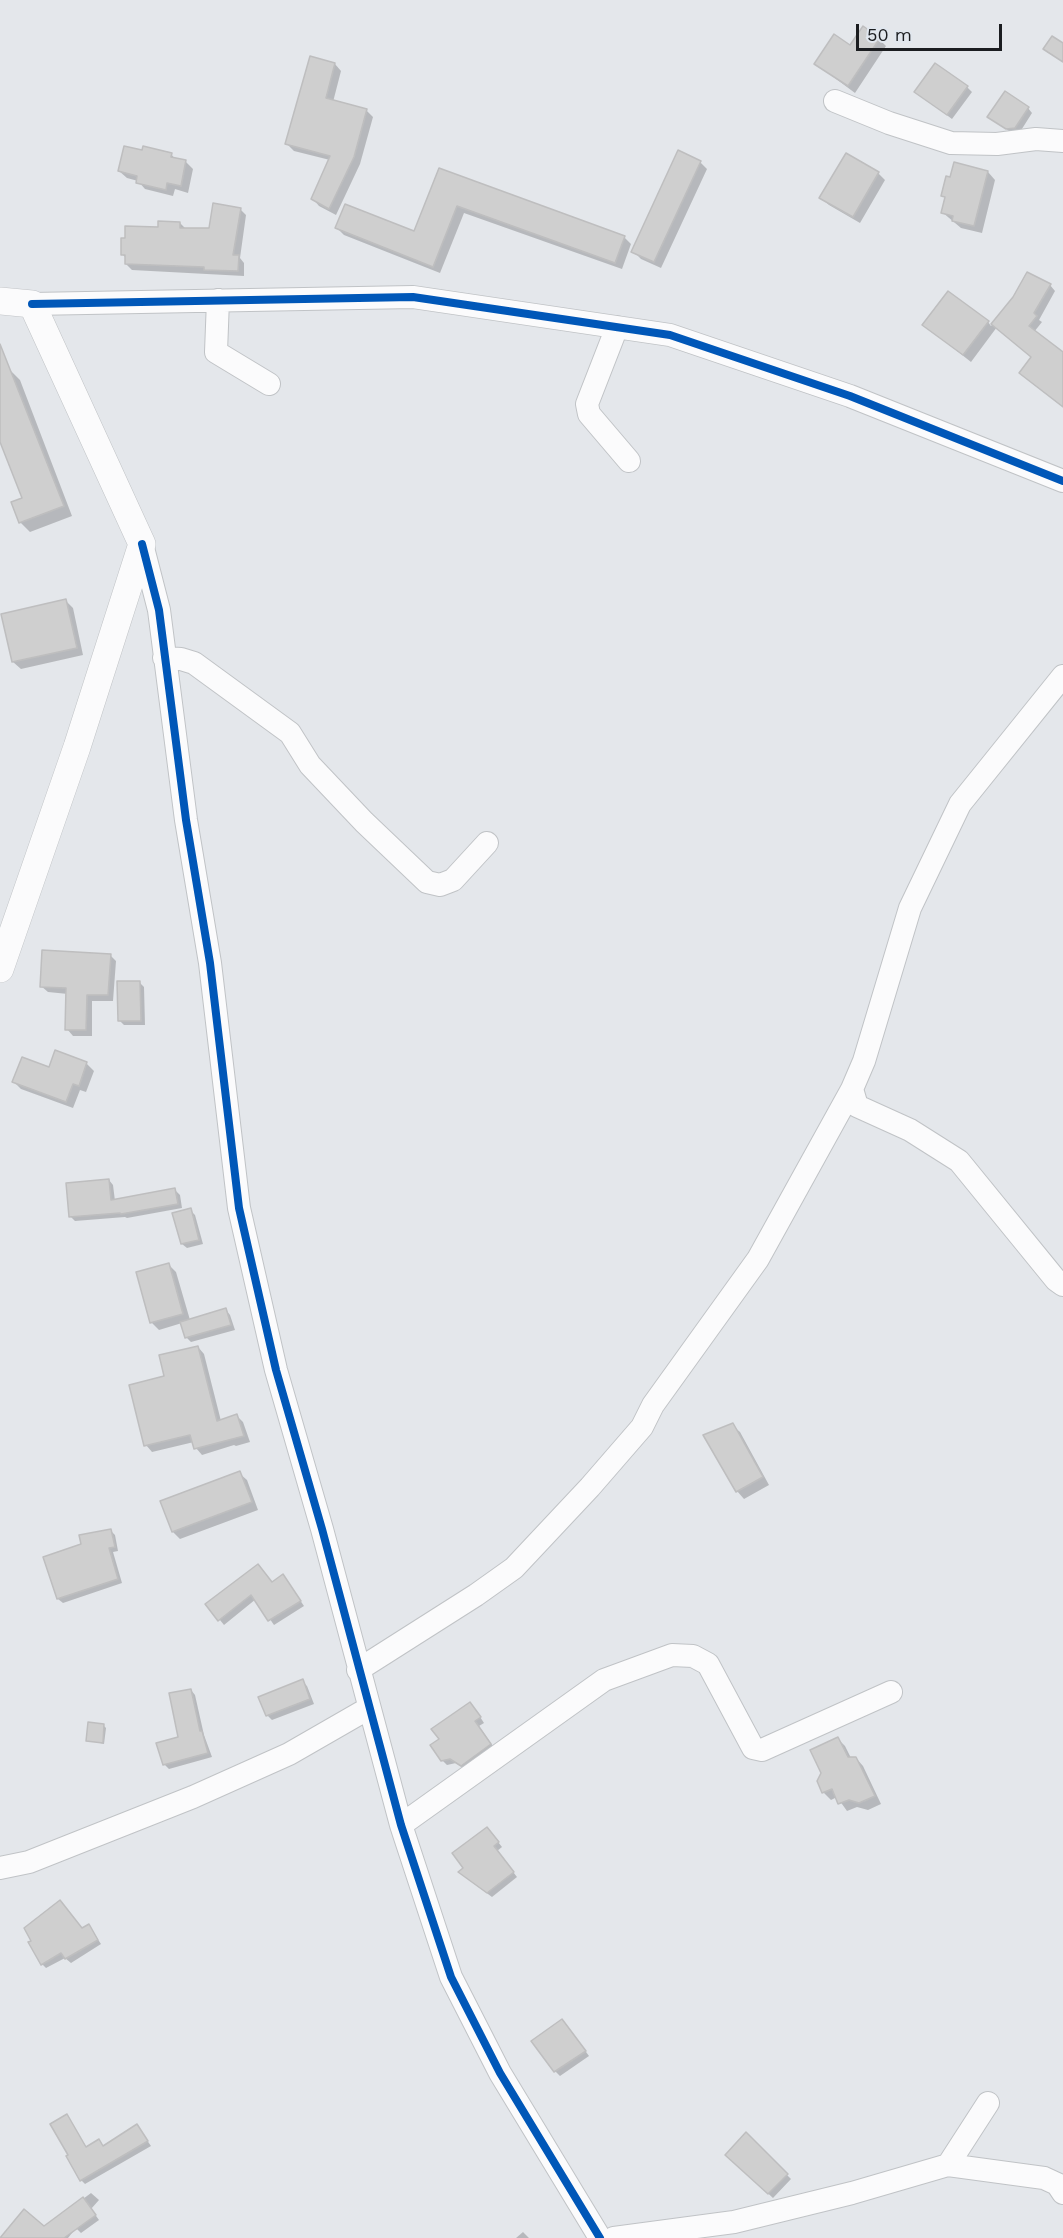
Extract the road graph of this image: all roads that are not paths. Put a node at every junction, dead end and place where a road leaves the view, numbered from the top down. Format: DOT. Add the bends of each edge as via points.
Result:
graph roads {
  1 [pos="835,101"];
  2 [pos="1063,141"];
  3 [pos="218,300"];
  4 [pos="0,301"];
  5 [pos="32,304"];
  6 [pos="617,327"];
  7 [pos="269,384"];
  8 [pos="629,462"];
  9 [pos="1063,481"];
  10 [pos="142,544"];
  11 [pos="164,658"];
  12 [pos="1063,676"];
  13 [pos="487,843"];
  14 [pos="0,969"];
  15 [pos="852,1089"];
  16 [pos="1063,1285"];
  17 [pos="358,1670"];
  18 [pos="891,1692"];
  19 [pos="369,1708"];
  20 [pos="401,1825"];
  21 [pos="0,1868"];
  22 [pos="988,2103"];
  23 [pos="948,2165"];
  24 [pos="1063,2193"];
  25 [pos="600,2238"];
  26 [pos="614,2238"];
  1 -- 2 [label="street" via="951,143"];
  3 -- 5 [label="street"];
  3 -- 6 [label="street" via="412,297"];
  3 -- 7 [label="street" via="216,352"];
  4 -- 5 [label="street"];
  5 -- 10 [label="street"];
  6 -- 8 [label="street" via="587,404 589,414"];
  6 -- 9 [label="street" via="670,335 850,396"];
  10 -- 11 [label="street" via="159,610"];
  10 -- 14 [label="street"];
  11 -- 13 [label="street" via="194,663 290,733 310,765 427,882 440,885 453,880"];
  11 -- 17 [label="street" via="210,963 239,1208 276,1370"];
  12 -- 15 [label="street" via="960,804 910,908"];
  15 -- 16 [label="street" via="857,1106 910,1130 958,1161"];
  15 -- 17 [label="street" via="758,1259 653,1405 642,1427 514,1568"];
  17 -- 19 [label="street"];
  18 -- 20 [label="street" via="762,1750 753,1748 708,1664 693,1656 672,1654 604,1680"];
  19 -- 20 [label="street"];
  19 -- 21 [label="street" via="289,1754 193,1797 29,1862"];
  20 -- 25 [label="street" via="451,1977 500,2073"];
  22 -- 23 [label="street"];
  23 -- 24 [label="street" via="1044,2178 1057,2184"];
  23 -- 26 [label="street" via="734,2222"];
}
